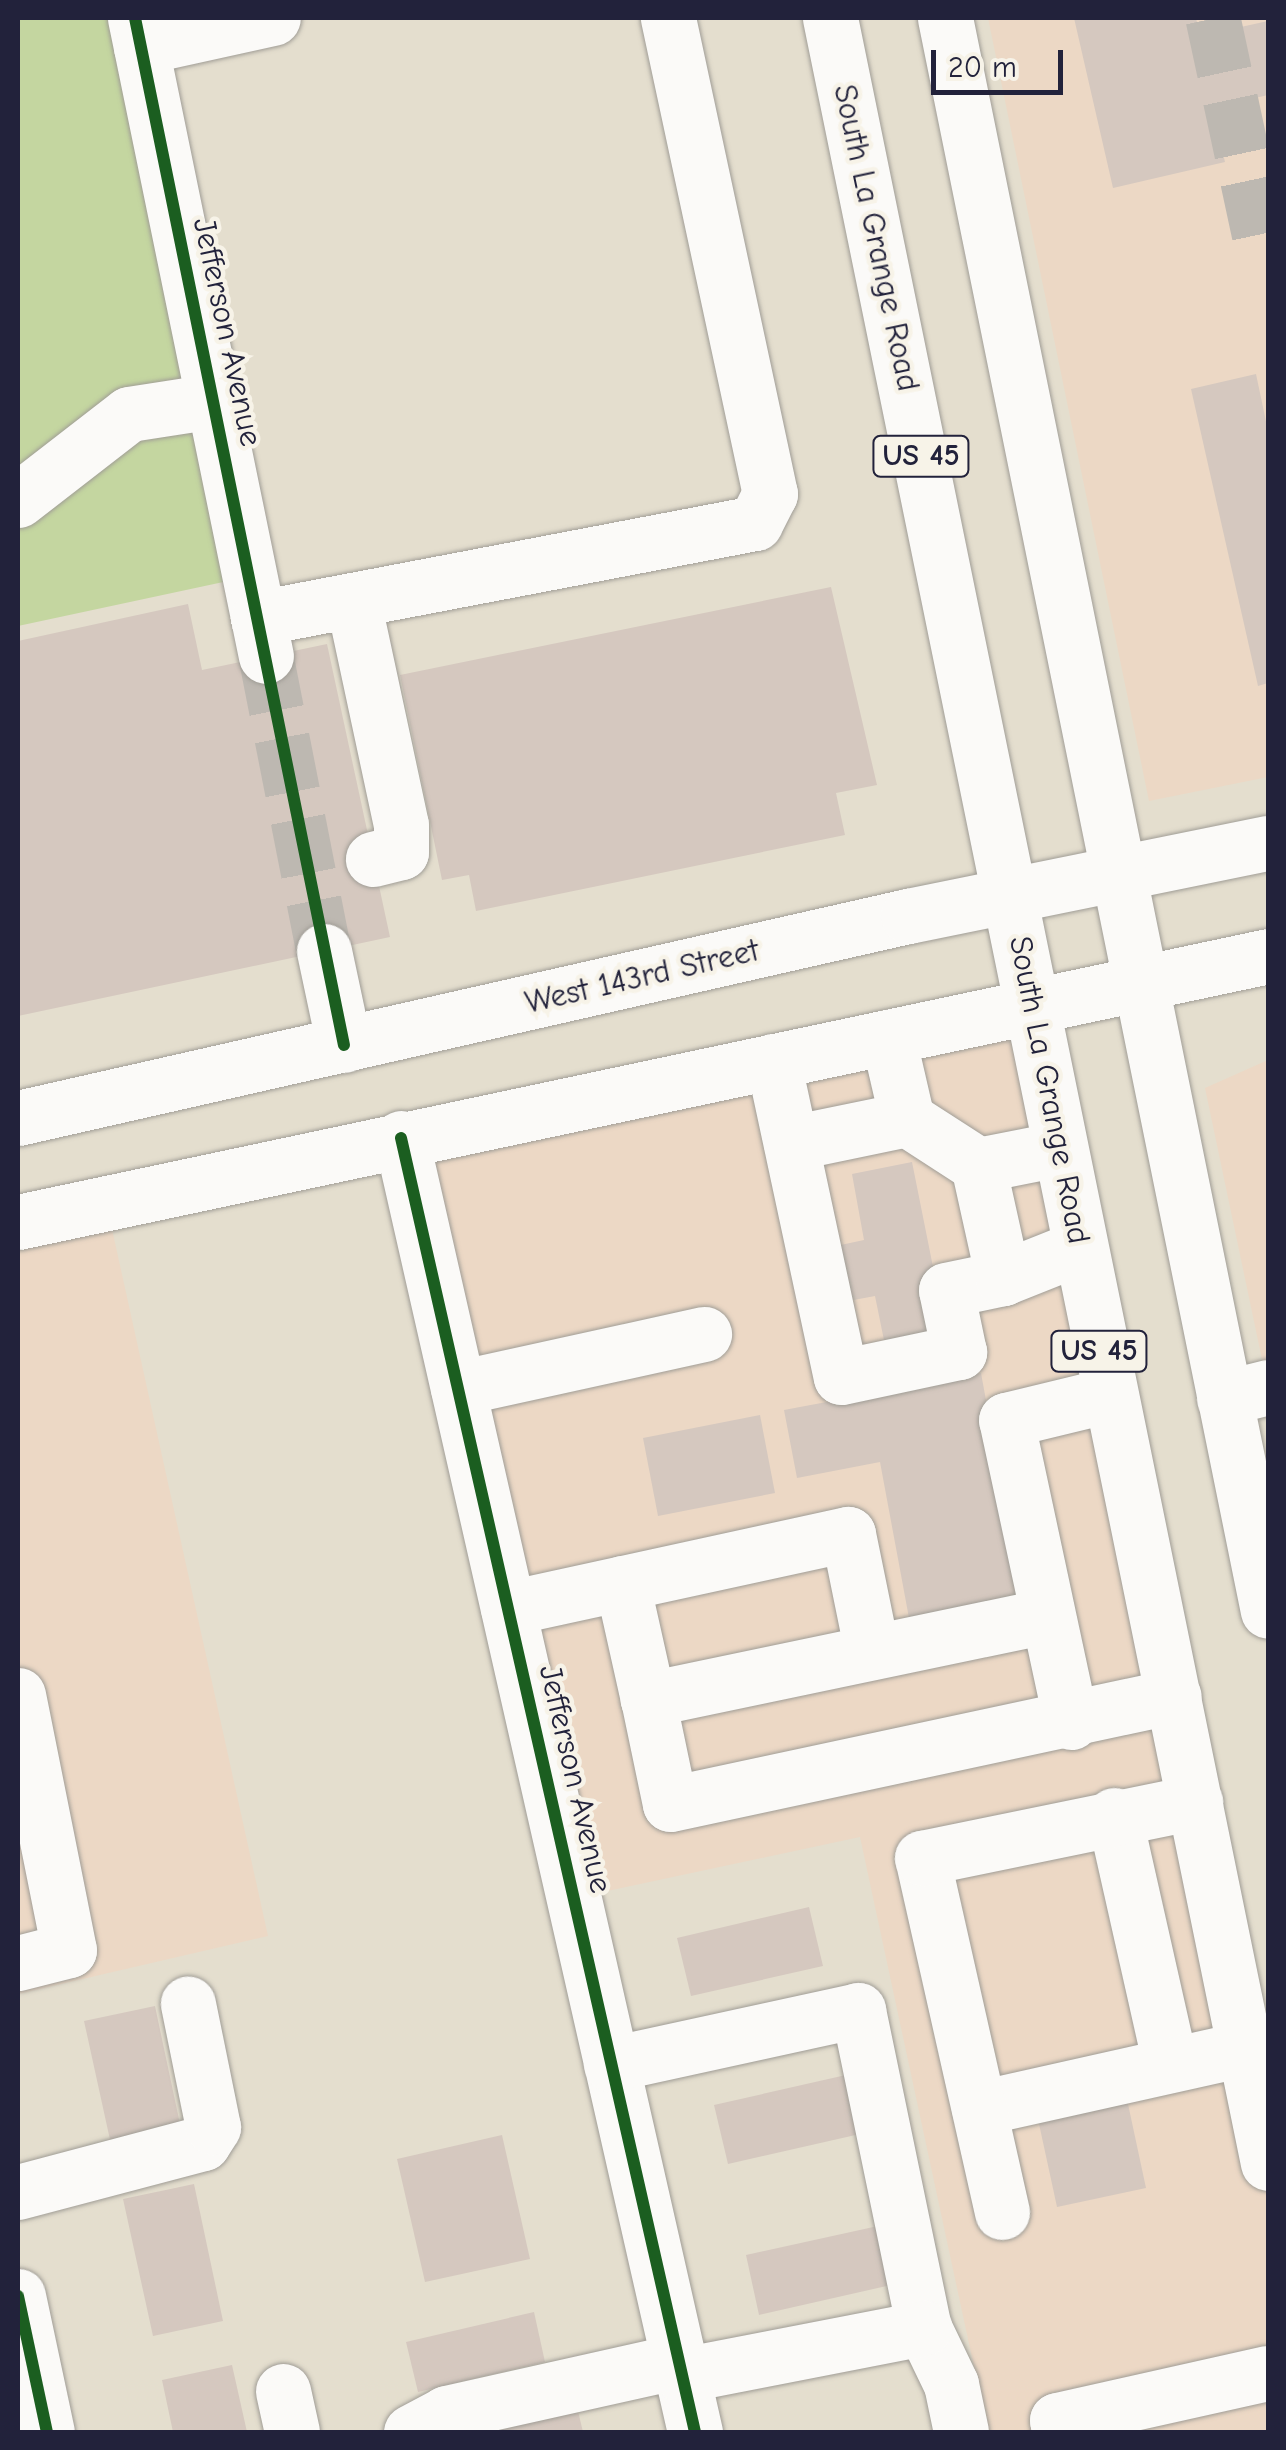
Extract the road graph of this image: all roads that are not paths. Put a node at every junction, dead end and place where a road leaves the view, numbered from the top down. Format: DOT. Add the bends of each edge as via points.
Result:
graph roads {
  1 [pos="273,18"];
  2 [pos="668,18"];
  3 [pos="830,18"];
  4 [pos="945,18"];
  5 [pos="138,32"];
  6 [pos="213,401"];
  7 [pos="18,500"];
  8 [pos="352,601"];
  9 [pos="1268,843"];
  10 [pos="373,859"];
  11 [pos="1116,873"];
  12 [pos="1012,895"];
  13 [pos="324,951"];
  14 [pos="1268,956"];
  15 [pos="1137,982"];
  16 [pos="1032,1004"];
  17 [pos="888,1037"];
  18 [pos="344,1045"];
  19 [pos="774,1061"];
  20 [pos="18,1118"];
  21 [pos="907,1119"];
  22 [pos="401,1138"];
  23 [pos="791,1142"];
  24 [pos="1059,1150"];
  25 [pos="978,1164"];
  26 [pos="18,1222"];
  27 [pos="1078,1248"];
  28 [pos="1003,1278"];
  29 [pos="704,1334"];
  30 [pos="458,1388"];
  31 [pos="1246,1392"];
  32 [pos="1109,1396"];
  33 [pos="1258,1512"];
  34 [pos="622,1584"];
  35 [pos="508,1608"];
  36 [pos="1268,1611"];
  37 [pos="1046,1616"];
  38 [pos="872,1652"];
  39 [pos="18,1695"];
  40 [pos="1174,1696"];
  41 [pos="648,1699"];
  42 [pos="1071,1722"];
  43 [pos="1195,1802"];
  44 [pos="1114,1815"];
  45 [pos="18,1962"];
  46 [pos="188,2004"];
  47 [pos="1243,2049"];
  48 [pos="611,2064"];
  49 [pos="1170,2064"];
  50 [pos="978,2108"];
  51 [pos="1268,2162"];
  52 [pos="18,2192"];
  53 [pos="1002,2212"];
  54 [pos="18,2296"];
  55 [pos="924,2328"];
  56 [pos="680,2368"];
  57 [pos="1268,2373"];
  58 [pos="47,2432"];
  59 [pos="412,2432"];
  60 [pos="695,2432"];
  61 [pos="961,2432"];
  62 [pos="1060,2432"];
  1 -- 5 [label="main road"];
  2 -- 8 [label="main road" via="770,494 755,523"];
  3 -- 12 [label="main road, South La Grange Road / US 45"];
  4 -- 11 [label="main road"];
  5 -- 6 [label="main road, Jefferson Avenue"];
  6 -- 7 [label="main road" via="129,414"];
  6 -- 8 [label="main road, Jefferson Avenue" via="262,638"];
  8 -- 10 [label="main road" via="401,825 401,852"];
  9 -- 11 [label="main road, West 143rd Street"];
  11 -- 12 [label="main road, West 143rd Street"];
  11 -- 15 [label="main road"];
  12 -- 16 [label="main road, South La Grange Road / US 45"];
  12 -- 18 [label="main road, West 143rd Street"];
  13 -- 18 [label="main road"];
  14 -- 15 [label="main road"];
  15 -- 16 [label="main road"];
  15 -- 31 [label="main road"];
  16 -- 17 [label="main road"];
  16 -- 24 [label="main road, South La Grange Road / US 45"];
  17 -- 19 [label="main road"];
  17 -- 21 [label="main road"];
  18 -- 20 [label="main road, West 143rd Street"];
  19 -- 22 [label="main road"];
  19 -- 23 [label="main road"];
  21 -- 23 [label="main road"];
  21 -- 25 [label="main road"];
  22 -- 26 [label="main road"];
  22 -- 30 [label="main road, Jefferson Avenue"];
  23 -- 28 [label="main road" via="841,1376 959,1352 946,1290"];
  24 -- 25 [label="main road"];
  24 -- 27 [label="main road, South La Grange Road / US 45"];
  25 -- 28 [label="main road"];
  27 -- 28 [label="main road"];
  27 -- 32 [label="main road, South La Grange Road / US 45"];
  29 -- 30 [label="main road"];
  30 -- 35 [label="main road, Jefferson Avenue"];
  31 -- 33 [label="main road"];
  32 -- 37 [label="main road" via="1006,1420"];
  32 -- 40 [label="main road, South La Grange Road / US 45"];
  33 -- 36 [label="main road"];
  34 -- 35 [label="main road"];
  34 -- 38 [label="main road" via="848,1534"];
  34 -- 41 [label="main road"];
  35 -- 48 [label="main road, Jefferson Avenue"];
  37 -- 38 [label="main road"];
  37 -- 42 [label="main road"];
  38 -- 41 [label="main road"];
  39 -- 45 [label="main road" via="69,1950"];
  40 -- 42 [label="main road"];
  40 -- 43 [label="main road, South La Grange Road / US 45"];
  41 -- 42 [label="main road" via="670,1804"];
  43 -- 44 [label="main road"];
  43 -- 47 [label="main road, South La Grange Road / US 45"];
  44 -- 49 [label="main road"];
  44 -- 50 [label="main road" via="922,1858"];
  46 -- 52 [label="main road" via="212,2127 203,2143"];
  47 -- 49 [label="main road"];
  47 -- 51 [label="main road, South La Grange Road / US 45"];
  48 -- 55 [label="main road" via="858,2010"];
  48 -- 56 [label="main road, Jefferson Avenue"];
  49 -- 50 [label="main road"];
  50 -- 53 [label="main road"];
  54 -- 58 [label="main road"];
  55 -- 56 [label="main road"];
  55 -- 61 [label="main road" via="951,2384"];
  56 -- 59 [label="main road" via="446,2413"];
  56 -- 60 [label="main road, Jefferson Avenue"];
  57 -- 62 [label="main road" via="1057,2420"];
}
